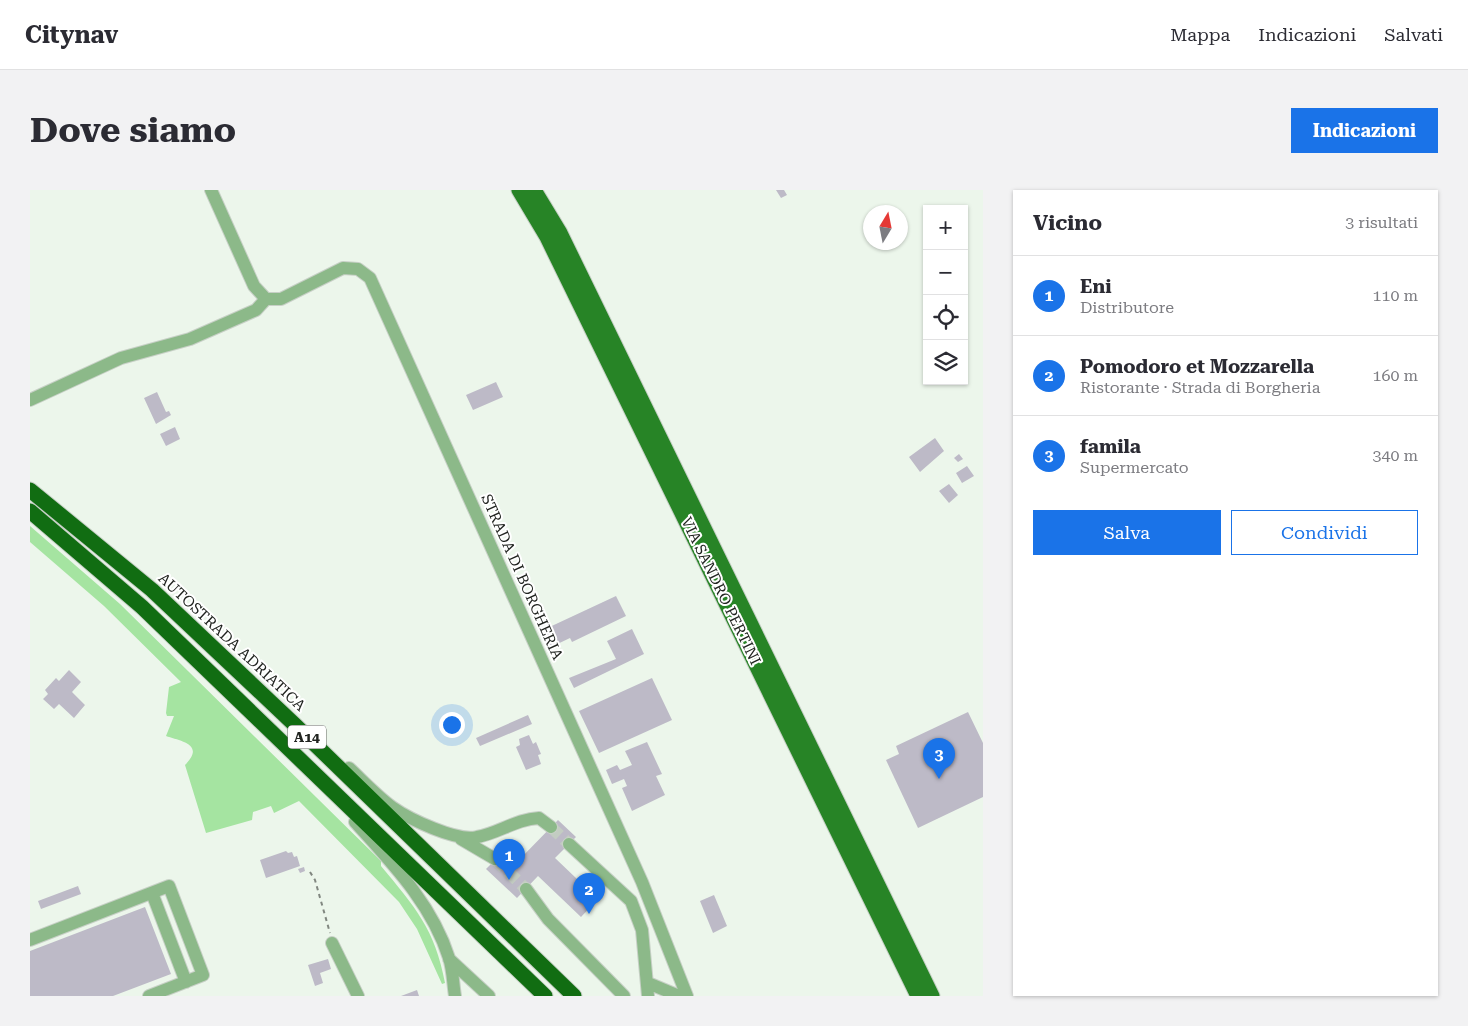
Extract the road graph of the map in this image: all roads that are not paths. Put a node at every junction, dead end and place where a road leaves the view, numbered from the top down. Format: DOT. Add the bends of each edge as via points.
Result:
graph roads {
  1 [pos="211,190"];
  2 [pos="519,190"];
  3 [pos="534,190"];
  4 [pos="266,299"];
  5 [pos="30,400"];
  6 [pos="30,490"];
  7 [pos="30,511"];
  8 [pos="295,725"];
  9 [pos="298,756"];
  10 [pos="551,827"];
  11 [pos="452,834"];
  12 [pos="569,844"];
  13 [pos="496,859"];
  14 [pos="526,889"];
  15 [pos="152,893"];
  16 [pos="30,940"];
  17 [pos="332,943"];
  18 [pos="449,959"];
  19 [pos="186,982"];
  20 [pos="648,983"];
  21 [pos="687,995"];
  22 [pos="148,996"];
  23 [pos="358,996"];
  24 [pos="455,996"];
  25 [pos="489,996"];
  26 [pos="545,996"];
  27 [pos="574,996"];
  28 [pos="624,996"];
  29 [pos="648,996"];
  30 [pos="918,996"];
  31 [pos="932,996"];
  1 -- 4 [label="street" via="254,286"];
  2 -- 30 [label="main road, VIA SANDRO PERTINI" via="547,237"];
  3 -- 31 [label="main road, VIA SANDRO PERTINI" via="560,233"];
  4 -- 5 [label="street" via="256,310 190,339 121,358"];
  4 -- 21 [label="street, STRADA DI BORGHERIA" via="281,299 342,268 358,269 370,278 642,882"];
  6 -- 8 [label="highway, AUTOSTRADA ADRIATICA / A14" via="152,590"];
  7 -- 9 [label="highway, A14" via="142,607"];
  8 -- 11 [label="street" via="336,756 392,807 417,821"];
  8 -- 27 [label="highway, AUTOSTRADA ADRIATICA / A14"];
  9 -- 18 [label="street" via="420,899 436,926"];
  9 -- 26 [label="highway, A14"];
  10 -- 11 [label="street" via="539,818 525,818 480,837"];
  11 -- 13 [label="street"];
  12 -- 20 [label="street" via="631,901 642,930"];
  14 -- 28 [label="street" via="548,919"];
  15 -- 16 [label="street"];
  15 -- 19 [label="street"];
  15 -- 19 [label="street" via="169,886 204,975"];
  17 -- 23 [label="street"];
  18 -- 24 [label="street"];
  18 -- 25 [label="street"];
  19 -- 22 [label="street"];
  20 -- 21 [label="street" via="679,996"];
  20 -- 29 [label="street"];
}
